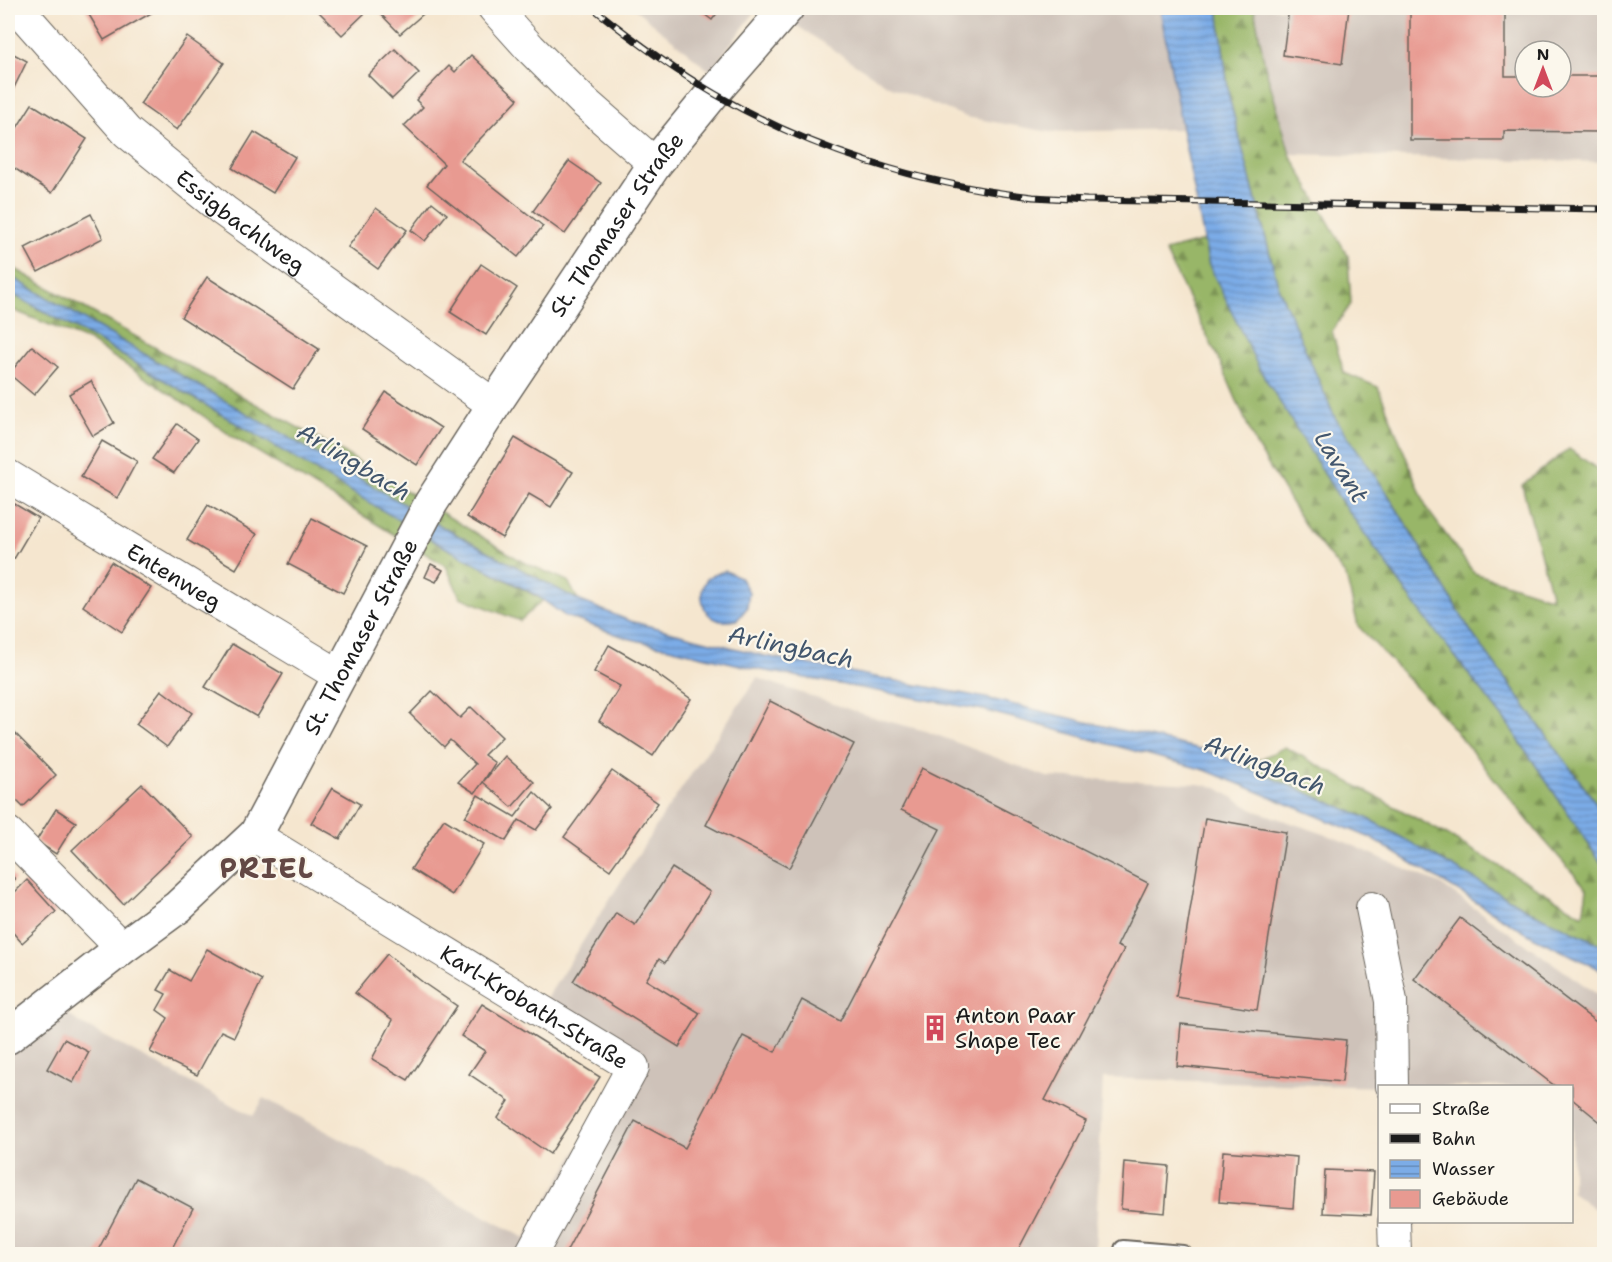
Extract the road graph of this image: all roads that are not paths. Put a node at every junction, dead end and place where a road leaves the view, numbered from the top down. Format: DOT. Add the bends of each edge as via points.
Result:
graph roads {
  1 [pos="15,8"];
  2 [pos="494,8"];
  3 [pos="787,8"];
  4 [pos="655,164"];
  5 [pos="494,405"];
  6 [pos="8,476"];
  7 [pos="340,676"];
  8 [pos="8,833"];
  9 [pos="256,834"];
  10 [pos="1372,908"];
  11 [pos="122,948"];
  12 [pos="8,1037"];
  13 [pos="1392,1085"];
  14 [pos="1394,1223"];
  15 [pos="1123,1249"];
  16 [pos="531,1254"];
  17 [pos="1183,1254"];
  18 [pos="1395,1254"];
  1 -- 5 [label="street, Essigbachlweg" via="127,132 224,211"];
  2 -- 4 [label="street" via="583,101"];
  3 -- 4 [label="main road, St. Thomaser Straße"];
  4 -- 5 [label="main road, St. Thomaser Straße"];
  5 -- 7 [label="main road, St. Thomaser Straße" via="431,503"];
  6 -- 7 [label="street, Entenweg"];
  7 -- 9 [label="main road, St. Thomaser Straße"];
  8 -- 11 [label="street"];
  9 -- 11 [label="main road, St. Thomaser Straße" via="178,907"];
  9 -- 16 [label="street, Karl-Krobath-Straße" via="633,1067"];
  10 -- 13 [label="street" via="1391,1001"];
  11 -- 12 [label="main road, St. Thomaser Straße"];
  14 -- 18 [label="street"];
  15 -- 17 [label="lane"];
}
